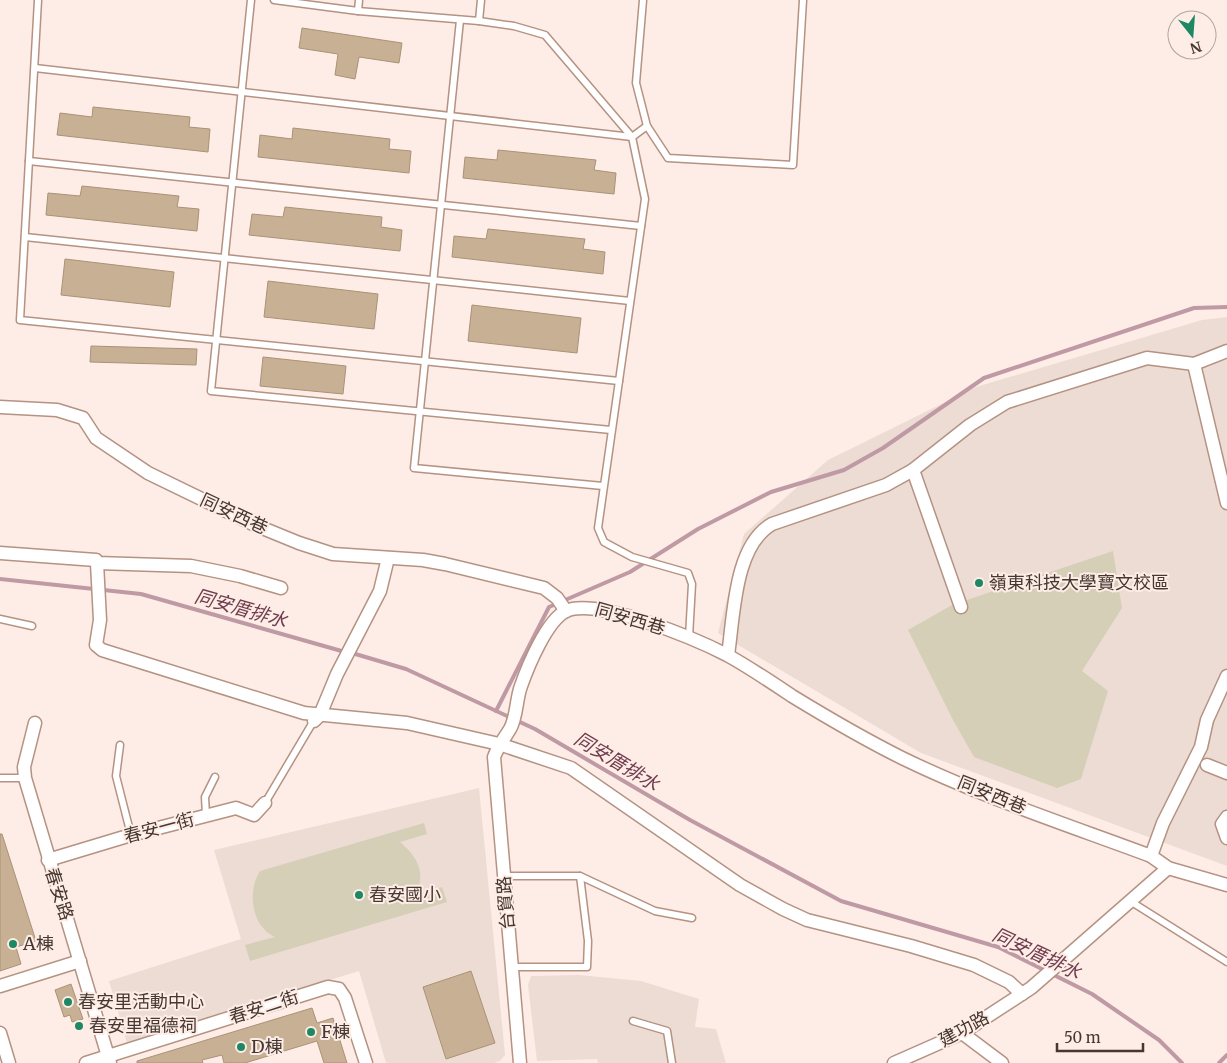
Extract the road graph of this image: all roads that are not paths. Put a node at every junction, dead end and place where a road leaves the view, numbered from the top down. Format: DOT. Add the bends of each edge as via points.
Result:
graph roads {
  1 [pos="38,0"];
  2 [pos="251,0"];
  3 [pos="274,0"];
  4 [pos="359,0"];
  5 [pos="482,0"];
  6 [pos="642,0"];
  7 [pos="803,0"];
  8 [pos="358,11"];
  9 [pos="460,20"];
  10 [pos="479,21"];
  11 [pos="35,68"];
  12 [pos="242,93"];
  13 [pos="450,115"];
  14 [pos="646,126"];
  15 [pos="632,137"];
  16 [pos="29,161"];
  17 [pos="233,183"];
  18 [pos="441,203"];
  19 [pos="641,226"];
  20 [pos="25,237"];
  21 [pos="225,258"];
  22 [pos="433,280"];
  23 [pos="630,301"];
  24 [pos="217,340"];
  25 [pos="1227,351"];
  26 [pos="425,361"];
  27 [pos="1194,364"];
  28 [pos="618,381"];
  29 [pos="0,407"];
  30 [pos="420,411"];
  31 [pos="611,430"];
  32 [pos="913,470"];
  33 [pos="603,486"];
  34 [pos="1227,503"];
  35 [pos="0,553"];
  36 [pos="388,558"];
  37 [pos="98,566"];
  38 [pos="281,588"];
  39 [pos="961,606"];
  40 [pos="566,611"];
  41 [pos="0,619"];
  42 [pos="32,626"];
  43 [pos="688,637"];
  44 [pos="728,655"];
  45 [pos="1227,676"];
  46 [pos="1224,688"];
  47 [pos="316,718"];
  48 [pos="35,723"];
  49 [pos="120,744"];
  50 [pos="499,744"];
  51 [pos="1206,765"];
  52 [pos="1227,773"];
  53 [pos="215,777"];
  54 [pos="0,778"];
  55 [pos="25,778"];
  56 [pos="265,804"];
  57 [pos="206,815"];
  58 [pos="1227,816"];
  59 [pos="131,835"];
  60 [pos="1227,838"];
  61 [pos="1151,856"];
  62 [pos="48,860"];
  63 [pos="1168,868"];
  64 [pos="504,876"];
  65 [pos="580,876"];
  66 [pos="1227,885"];
  67 [pos="1130,901"];
  68 [pos="692,918"];
  69 [pos="80,961"];
  70 [pos="1227,962"];
  71 [pos="512,967"];
  72 [pos="0,986"];
  73 [pos="1026,991"];
  74 [pos="633,1022"];
  75 [pos="0,1033"];
  76 [pos="962,1033"];
  77 [pos="109,1060"];
  78 [pos="9,1063"];
  79 [pos="86,1063"];
  80 [pos="366,1063"];
  81 [pos="520,1063"];
  82 [pos="672,1063"];
  83 [pos="894,1063"];
  84 [pos="1002,1063"];
  1 -- 11 [label="lane"];
  2 -- 12 [label="lane"];
  3 -- 8 [label="lane"];
  4 -- 8 [label="lane"];
  5 -- 10 [label="lane"];
  6 -- 14 [label="lane" via="636,83"];
  7 -- 14 [label="lane" via="794,165 668,158"];
  8 -- 9 [label="lane"];
  9 -- 10 [label="lane"];
  9 -- 13 [label="lane"];
  10 -- 15 [label="lane" via="545,35"];
  11 -- 12 [label="lane"];
  11 -- 16 [label="lane"];
  12 -- 13 [label="lane"];
  12 -- 17 [label="lane"];
  13 -- 15 [label="lane"];
  13 -- 18 [label="lane"];
  14 -- 15 [label="lane"];
  15 -- 19 [label="lane" via="645,199"];
  16 -- 17 [label="lane"];
  16 -- 20 [label="lane"];
  17 -- 18 [label="lane"];
  17 -- 21 [label="lane"];
  18 -- 19 [label="lane"];
  18 -- 22 [label="lane"];
  19 -- 23 [label="lane"];
  20 -- 21 [label="lane"];
  20 -- 24 [label="lane" via="20,320"];
  21 -- 22 [label="lane"];
  21 -- 24 [label="lane"];
  22 -- 23 [label="lane"];
  22 -- 26 [label="lane"];
  23 -- 28 [label="lane"];
  24 -- 26 [label="lane"];
  24 -- 30 [label="lane" via="211,391"];
  25 -- 27 [label="street"];
  26 -- 28 [label="lane"];
  26 -- 30 [label="lane"];
  27 -- 32 [label="street" via="1148,358 1007,402 977,420"];
  27 -- 34 [label="street"];
  28 -- 31 [label="lane"];
  29 -- 36 [label="street, 同安西巷" via="57,410 83,418 96,438 148,473 255,525 333,554"];
  30 -- 31 [label="lane"];
  30 -- 33 [label="lane" via="414,468"];
  31 -- 33 [label="lane"];
  32 -- 39 [label="street"];
  32 -- 44 [label="street" via="886,485 761,530 753,540 739,576"];
  33 -- 43 [label="lane" via="598,528 604,542 632,557 688,573 692,584"];
  35 -- 37 [label="street" via="96,560"];
  36 -- 40 [label="street, 同安西巷" via="438,563 544,588"];
  36 -- 47 [label="street" via="380,591"];
  37 -- 38 [label="street" via="191,566"];
  37 -- 47 [label="street" via="100,620 96,645 102,650"];
  40 -- 43 [label="street, 同安西巷" via="589,607"];
  40 -- 50 [label="street" via="556,616 547,628 521,686 510,729"];
  41 -- 42 [label="lane"];
  43 -- 44 [label="street, 同安西巷"];
  44 -- 61 [label="street, 同安西巷" via="828,718 902,758 991,796"];
  45 -- 46 [label="street"];
  46 -- 61 [label="street" via="1207,720 1202,747"];
  47 -- 50 [label="street" via="407,723"];
  47 -- 56 [label="lane"];
  48 -- 55 [label="street, 春安路" via="24,767"];
  49 -- 59 [label="lane" via="116,776"];
  50 -- 64 [label="street, 台貿路" via="494,757"];
  50 -- 73 [label="street" via="570,768 584,776 740,885 783,909 807,920 974,965"];
  51 -- 52 [label="street"];
  53 -- 57 [label="lane" via="205,797"];
  54 -- 55 [label="lane"];
  55 -- 62 [label="street, 春安路"];
  56 -- 57 [label="street, 春安一街" via="254,815 236,808"];
  57 -- 59 [label="street, 春安一街"];
  58 -- 60 [label="street" via="1222,824"];
  59 -- 62 [label="street, 春安一街"];
  61 -- 63 [label="street, 同安西巷"];
  62 -- 69 [label="street, 春安路"];
  63 -- 66 [label="street, 同安西巷"];
  63 -- 67 [label="street"];
  64 -- 65 [label="lane"];
  64 -- 71 [label="street, 台貿路"];
  65 -- 68 [label="lane" via="655,911"];
  65 -- 71 [label="lane" via="588,968"];
  67 -- 70 [label="lane"];
  67 -- 73 [label="street, 建功路"];
  69 -- 72 [label="street"];
  69 -- 77 [label="street, 春安路"];
  71 -- 81 [label="street, 台貿路"];
  73 -- 76 [label="street, 建功路"];
  74 -- 82 [label="lane" via="667,1031"];
  75 -- 78 [label="street"];
  76 -- 83 [label="street, 建功路"];
  76 -- 84 [label="street"];
  77 -- 79 [label="street, 春安二街"];
  77 -- 80 [label="street, 春安二街" via="328,987 339,989 345,998"];
}
